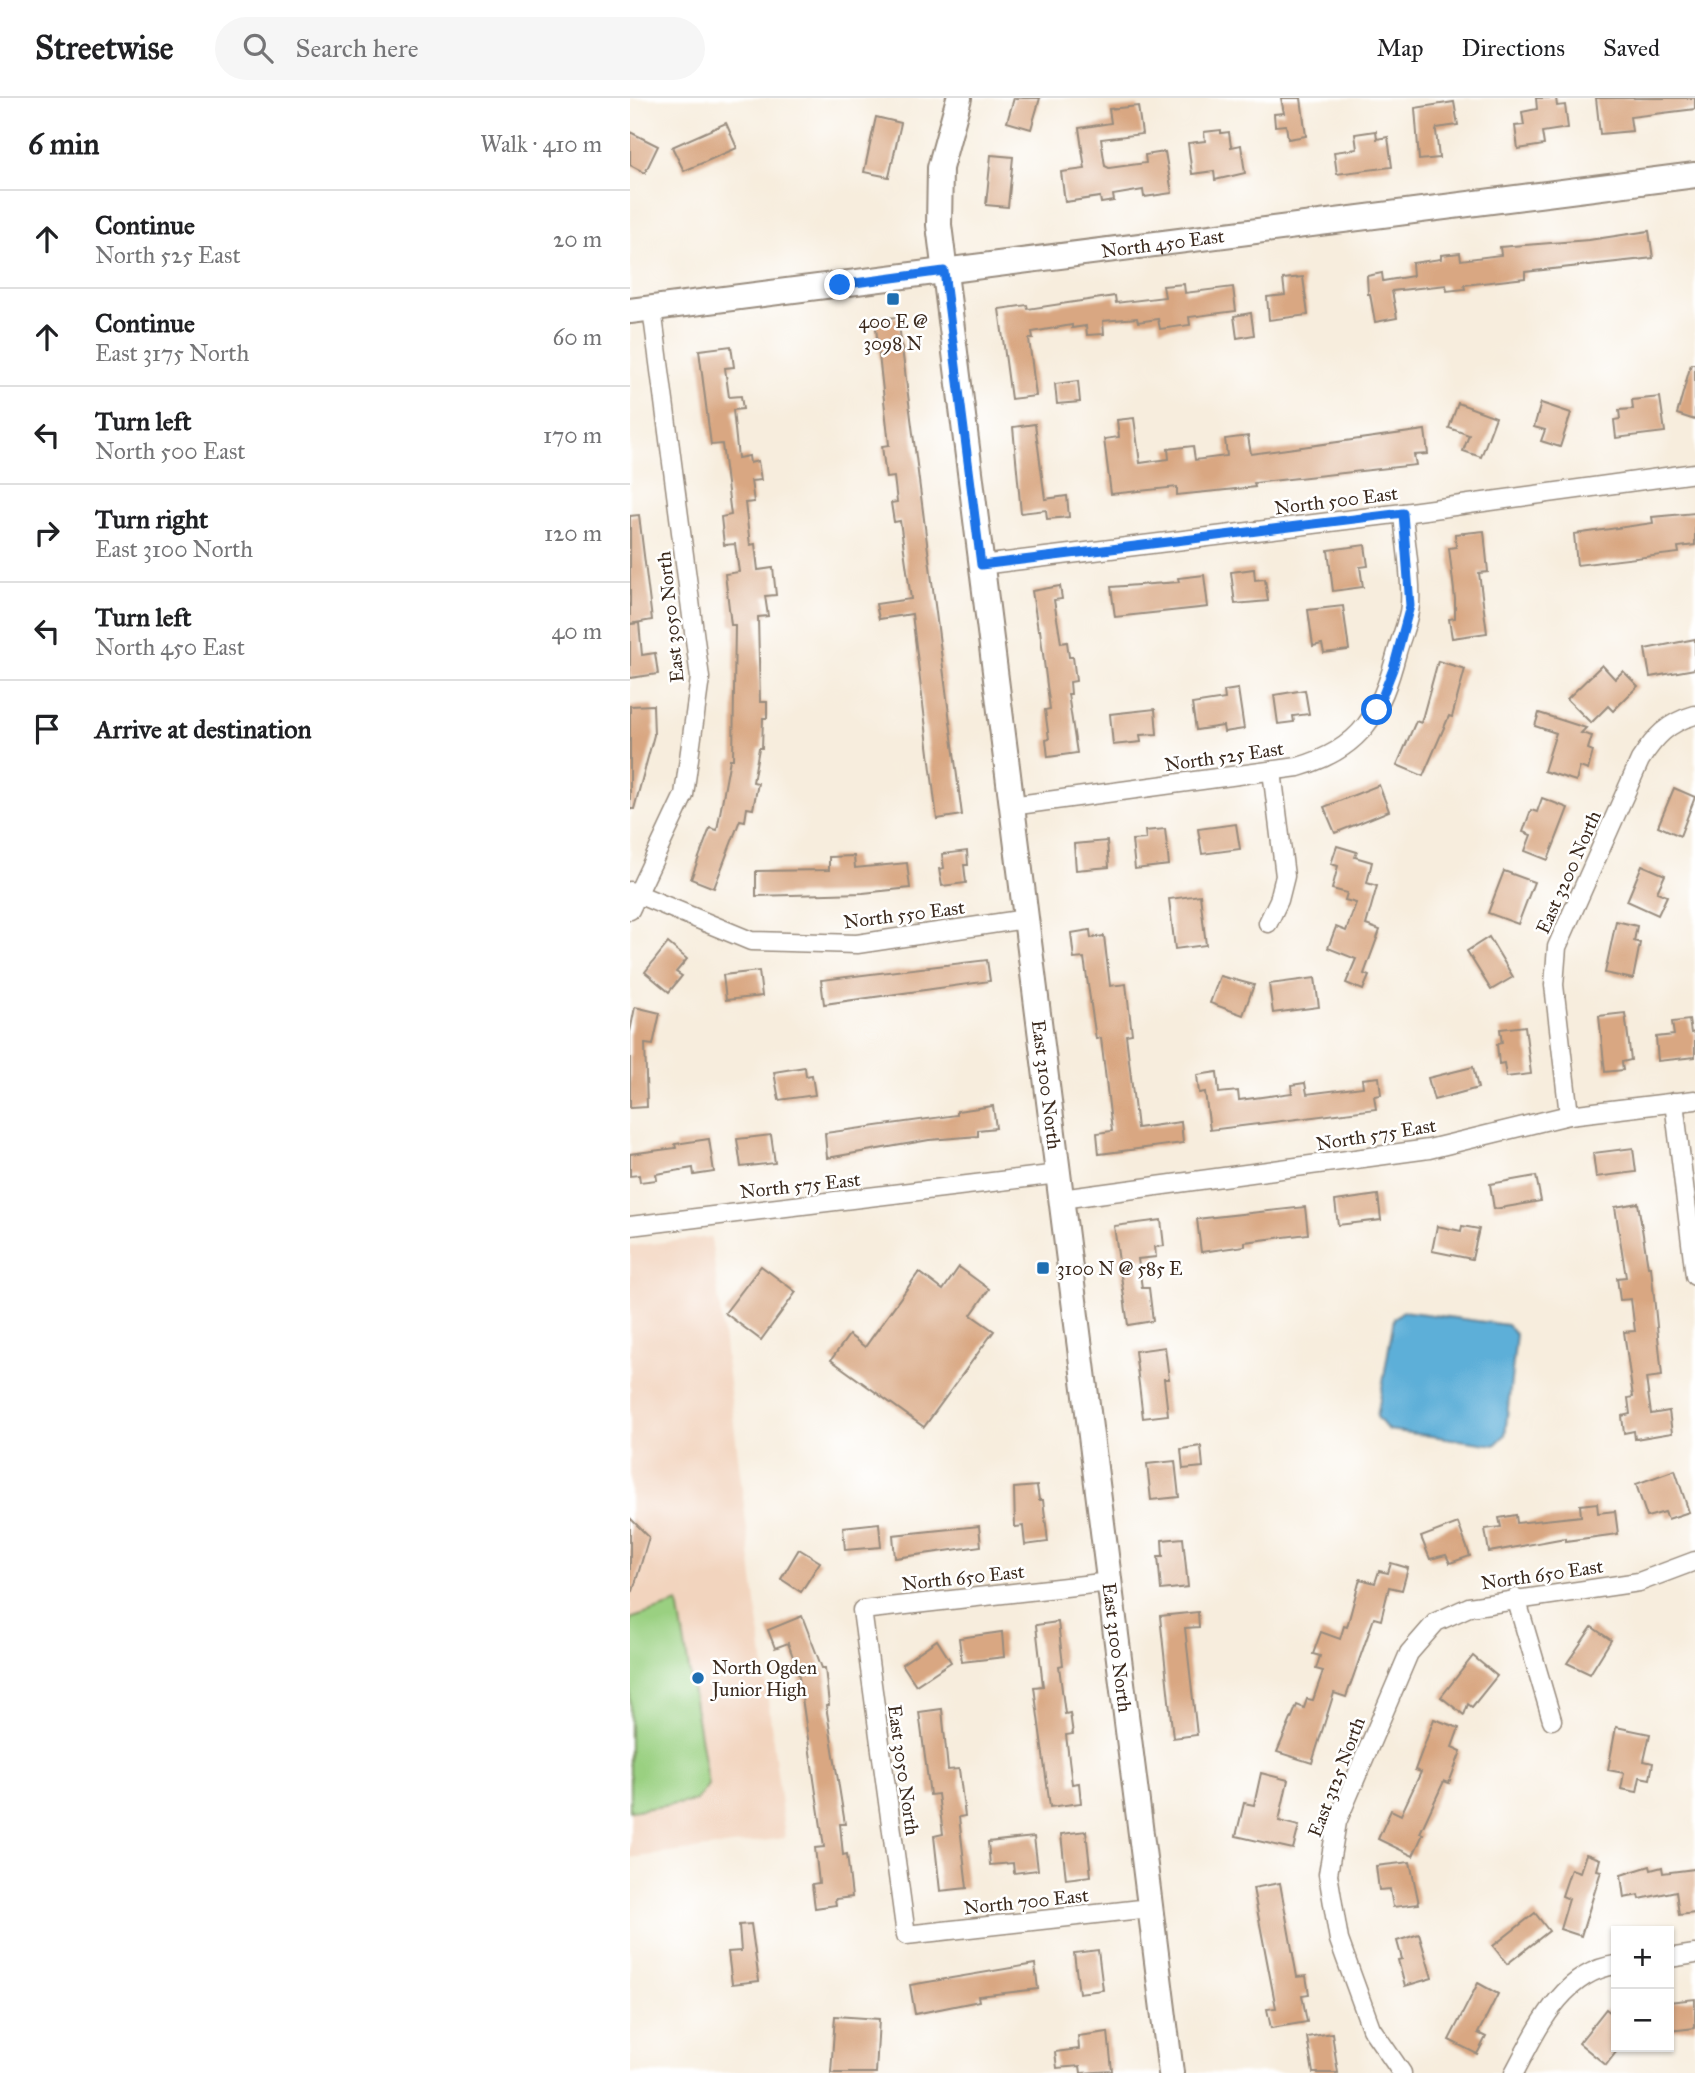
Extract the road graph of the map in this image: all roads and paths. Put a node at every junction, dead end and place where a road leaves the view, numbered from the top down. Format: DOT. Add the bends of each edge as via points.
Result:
graph roads {
  1 [pos="959,98"];
  2 [pos="1695,174"];
  3 [pos="944,271"];
  4 [pos="641,310"];
  5 [pos="1695,472"];
  6 [pos="1403,513"];
  7 [pos="981,565"];
  8 [pos="1695,715"];
  9 [pos="1272,771"];
  10 [pos="1011,806"];
  11 [pos="632,899"];
  12 [pos="1026,919"];
  13 [pos="1268,923"];
  14 [pos="1695,1100"];
  15 [pos="1674,1102"];
  16 [pos="1569,1115"];
  17 [pos="1058,1174"];
  18 [pos="1061,1199"];
  19 [pos="630,1226"];
  20 [pos="1695,1276"];
  21 [pos="1695,1561"];
  22 [pos="1110,1582"];
  23 [pos="1516,1598"];
  24 [pos="862,1610"];
  25 [pos="1409,1653"];
  26 [pos="1552,1720"];
  27 [pos="1150,1908"];
  28 [pos="906,1935"];
  29 [pos="1695,1954"];
  30 [pos="1674,1957"];
  31 [pos="1611,1966"];
  32 [pos="1171,2073"];
  33 [pos="1402,2073"];
  34 [pos="1514,2073"];
  1 -- 3 [label="main road, East 3100 North" via="939,175"];
  2 -- 3 [label="main road, North 450 East"];
  3 -- 4 [label="main road, North 450 East"];
  3 -- 7 [label="main road, East 3100 North"];
  4 -- 11 [label="street, East 3050 North" via="700,678 684,794"];
  5 -- 6 [label="street, North 500 East"];
  6 -- 7 [label="street, North 500 East"];
  6 -- 9 [label="street, North 525 East" via="1410,606 1377,710 1354,741 1318,761"];
  7 -- 10 [label="main road, East 3100 North"];
  8 -- 16 [label="street, East 3200 North" via="1654,737 1640,760 1557,947 1554,985"];
  9 -- 10 [label="street, North 525 East"];
  9 -- 13 [label="street" via="1285,876"];
  10 -- 12 [label="main road, East 3100 North"];
  11 -- 12 [label="street, North 550 East" via="751,941 857,944"];
  12 -- 17 [label="main road, East 3100 North"];
  14 -- 15 [label="street, North 575 East"];
  15 -- 16 [label="street, North 575 East"];
  15 -- 20 [label="street"];
  16 -- 18 [label="street, North 575 East" via="1429,1149"];
  17 -- 18 [label="main road, East 3100 North"];
  17 -- 19 [label="street, North 575 East"];
  18 -- 22 [label="main road, East 3100 North"];
  21 -- 23 [label="street, North 650 East" via="1639,1582"];
  22 -- 24 [label="street, North 650 East"];
  22 -- 27 [label="main road, East 3100 North"];
  23 -- 25 [label="street, North 650 East" via="1451,1613 1421,1636"];
  23 -- 26 [label="street"];
  24 -- 28 [label="street, East 3050 North"];
  25 -- 33 [label="street, East 3125 North" via="1337,1822 1328,1874 1339,1940 1371,2028"];
  27 -- 28 [label="street, North 700 East"];
  27 -- 32 [label="main road, East 3100 North"];
  29 -- 30 [label="street"];
  31 -- 34 [label="street" via="1567,1987"];
}
